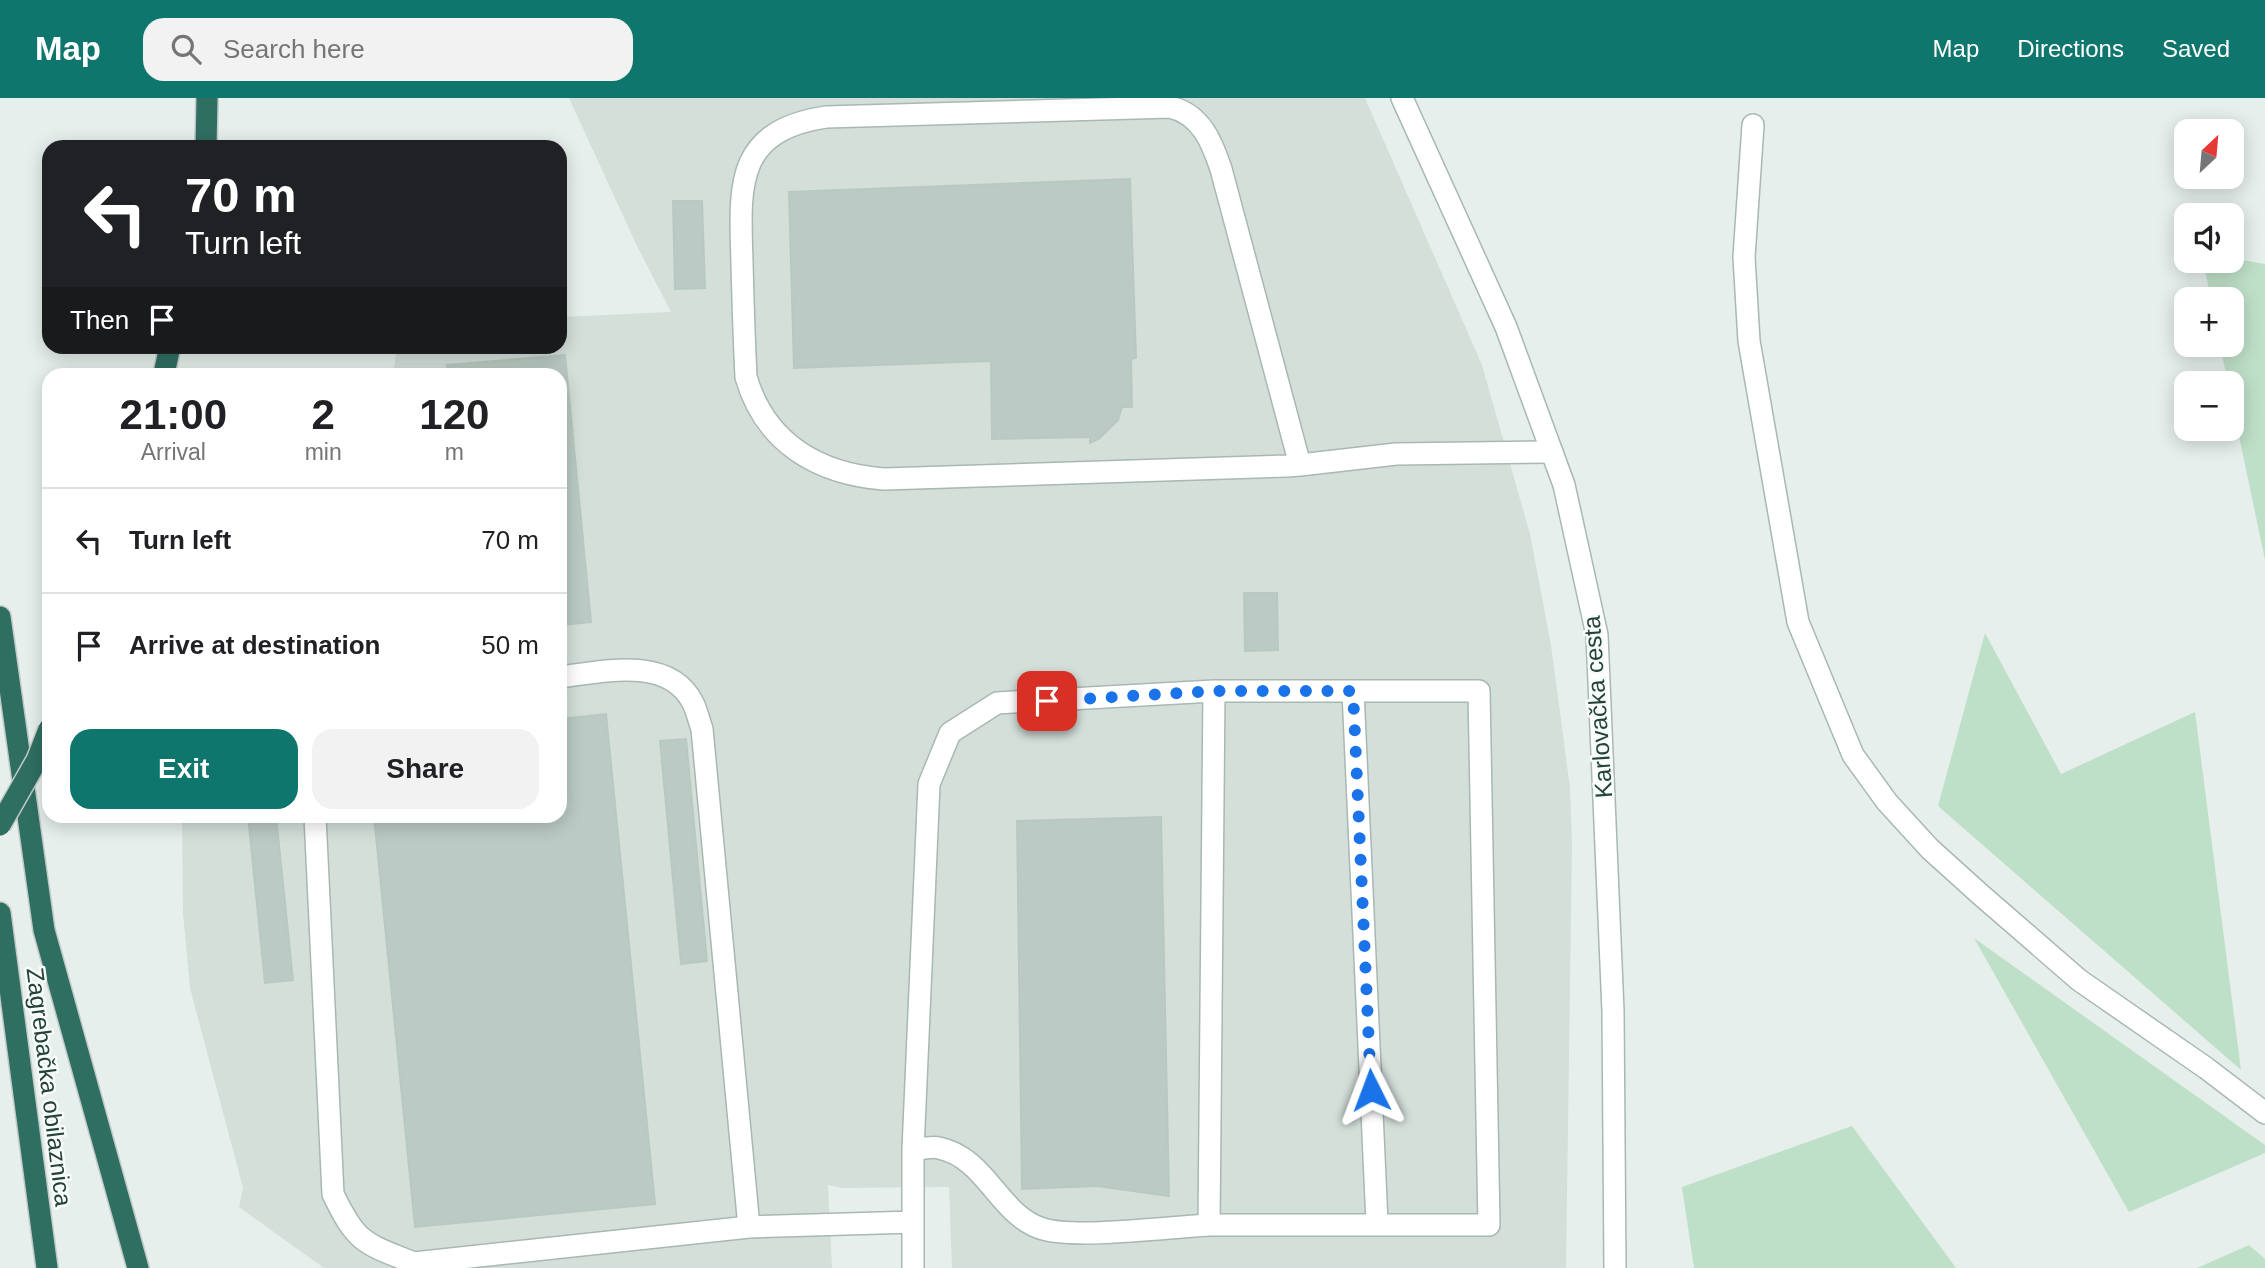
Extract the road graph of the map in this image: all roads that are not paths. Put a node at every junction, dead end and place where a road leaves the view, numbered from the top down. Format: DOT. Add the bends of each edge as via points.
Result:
graph roads {
  1 [pos="207,98"];
  2 [pos="1402,98"];
  3 [pos="1753,125"];
  4 [pos="206,140"];
  5 [pos="1552,452"];
  6 [pos="1300,465"];
  7 [pos="0,617"];
  8 [pos="567,676"];
  9 [pos="1214,691"];
  10 [pos="1353,691"];
  11 [pos="42,747"];
  12 [pos="315,823"];
  13 [pos="0,825"];
  14 [pos="0,913"];
  15 [pos="2265,1113"];
  16 [pos="913,1150"];
  17 [pos="913,1222"];
  18 [pos="1377,1223"];
  19 [pos="1209,1225"];
  20 [pos="750,1227"];
  21 [pos="47,1268"];
  22 [pos="138,1268"];
  23 [pos="913,1268"];
  24 [pos="1615,1268"];
  1 -- 4 [label="highway"];
  2 -- 5 [label="street, Karlovačka cesta" via="1506,327"];
  3 -- 15 [label="street" via="1744,257 1749,341 1798,622 1853,755 1930,849 2020,929 2079,979"];
  5 -- 6 [label="street" via="1396,454"];
  5 -- 24 [label="street, Karlovačka cesta" via="1564,485 1597,635 1614,1011"];
  6 -- 6 [label="street" via="884,479 836,471 803,457 776,435 752,396 747,377 740,197 754,155 783,129 826,117 1170,107 1189,113 1207,134 1221,169"];
  7 -- 22 [label="highway" via="44,930"];
  8 -- 20 [label="street" via="632,668 674,681 692,701 699,720"];
  9 -- 10 [label="street"];
  9 -- 16 [label="street" via="997,704 950,733 929,784"];
  9 -- 19 [label="street"];
  10 -- 18 [label="street"];
  10 -- 18 [label="street" via="1479,691 1489,1225"];
  11 -- 13 [label="highway, bridge"];
  12 -- 20 [label="street" via="333,1194 349,1228 368,1244 414,1263"];
  14 -- 21 [label="highway, Zagrebačka obilaznica"];
  16 -- 17 [label="street"];
  16 -- 19 [label="street" via="938,1147 961,1157 984,1174 1020,1218 1043,1229 1068,1232"];
  17 -- 20 [label="street"];
  17 -- 23 [label="street"];
  18 -- 19 [label="street"];
}
